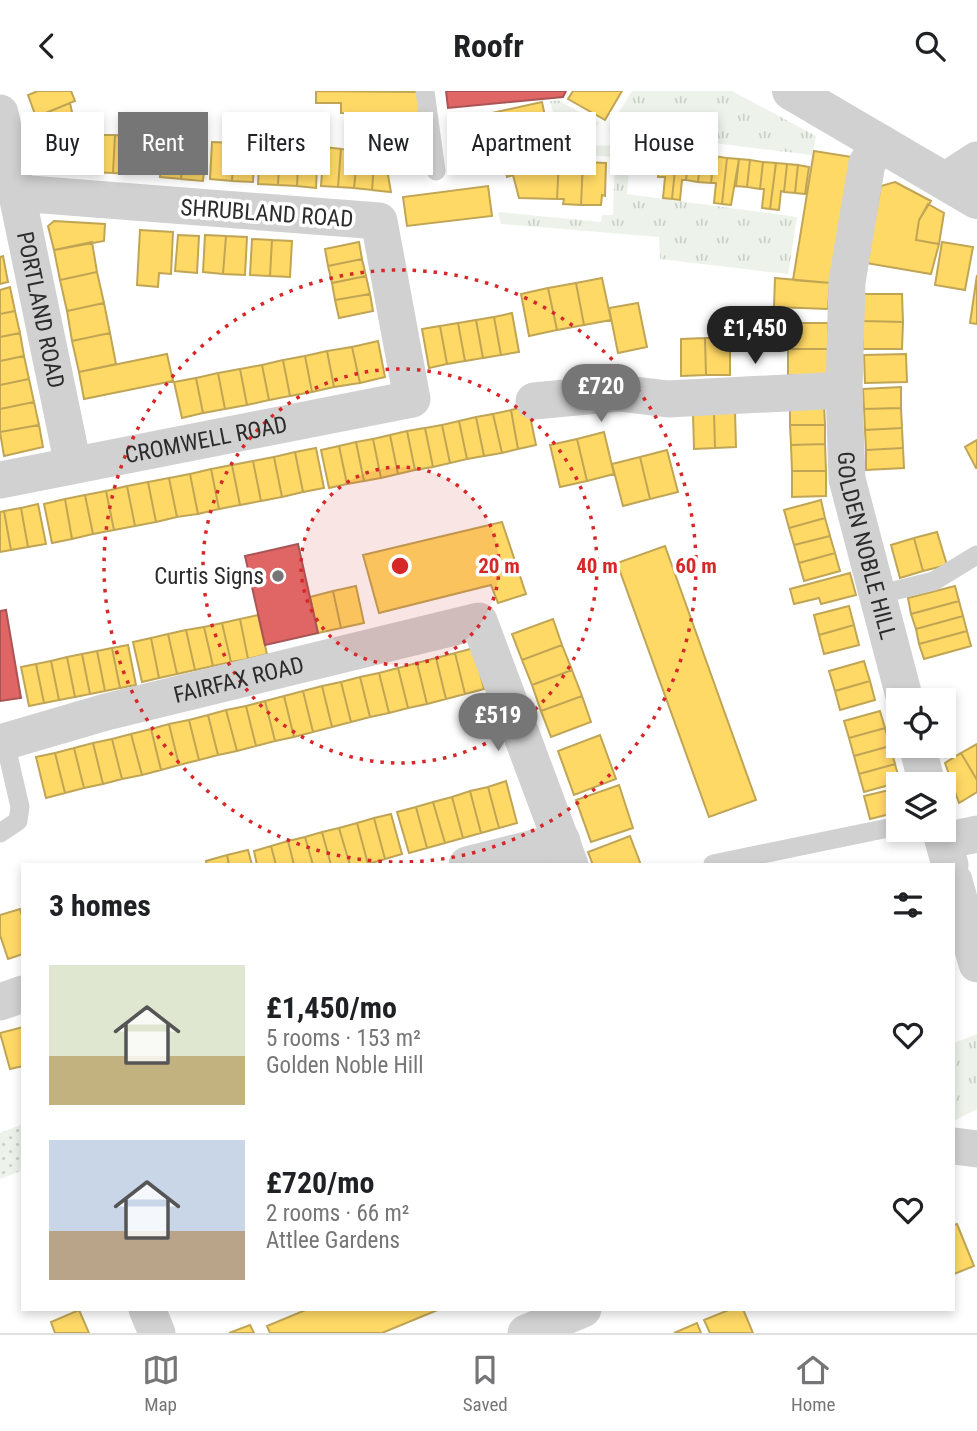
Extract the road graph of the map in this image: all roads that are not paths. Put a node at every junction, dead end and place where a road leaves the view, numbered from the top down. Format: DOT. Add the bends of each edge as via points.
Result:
graph roads {
  1 [pos="425,91"];
  2 [pos="791,91"];
  3 [pos="0,113"];
  4 [pos="881,143"];
  5 [pos="961,170"];
  6 [pos="436,171"];
  7 [pos="17,193"];
  8 [pos="977,200"];
  9 [pos="844,390"];
  10 [pos="412,399"];
  11 [pos="534,401"];
  12 [pos="73,465"];
  13 [pos="0,480"];
  14 [pos="977,555"];
  15 [pos="877,595"];
  16 [pos="902,688"];
  17 [pos="2,743"];
  18 [pos="886,828"];
  19 [pos="0,832"];
  20 [pos="566,853"];
  21 [pos="484,863"];
  22 [pos="718,863"];
  23 [pos="955,885"];
  24 [pos="977,964"];
  25 [pos="21,995"];
  26 [pos="0,1002"];
  27 [pos="955,1146"];
  28 [pos="977,1149"];
  29 [pos="148,1311"];
  30 [pos="578,1311"];
  31 [pos="157,1333"];
  32 [pos="526,1333"];
  1 -- 6 [label="lane"];
  2 -- 4 [label="street"];
  3 -- 7 [label="street, PORTLAND ROAD"];
  4 -- 5 [label="street"];
  4 -- 9 [label="street, GOLDEN NOBLE HILL" via="867,163 847,282"];
  5 -- 8 [label="street"];
  7 -- 10 [label="street, SHRUBLAND ROAD" via="379,221"];
  7 -- 12 [label="street, PORTLAND ROAD"];
  9 -- 11 [label="street" via="668,399 619,393"];
  9 -- 15 [label="street, GOLDEN NOBLE HILL" via="847,479"];
  10 -- 12 [label="street, CROMWELL ROAD"];
  12 -- 13 [label="street, CROMWELL ROAD"];
  14 -- 15 [label="lane" via="934,581"];
  15 -- 16 [label="street, GOLDEN NOBLE HILL"];
  17 -- 19 [label="lane" via="20,807 18,821"];
  17 -- 20 [label="street, FAIRFAX ROAD" via="106,712 479,621"];
  18 -- 22 [label="lane"];
  20 -- 21 [label="street"];
  23 -- 24 [label="street"];
  25 -- 26 [label="street"];
  27 -- 28 [label="street"];
  29 -- 31 [label="street"];
  30 -- 32 [label="street"];
}
